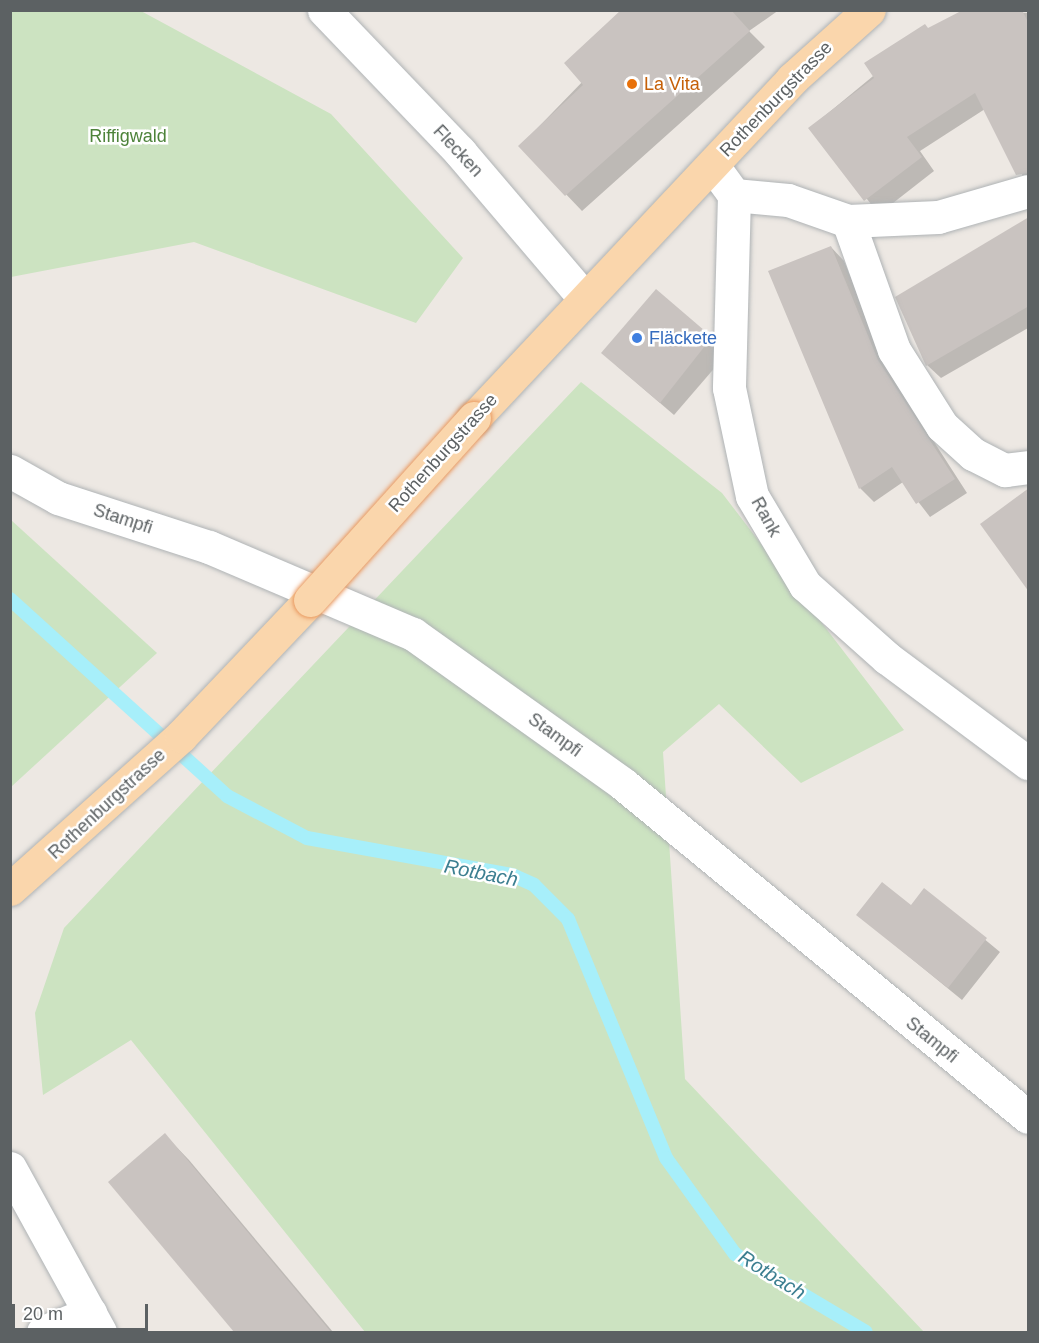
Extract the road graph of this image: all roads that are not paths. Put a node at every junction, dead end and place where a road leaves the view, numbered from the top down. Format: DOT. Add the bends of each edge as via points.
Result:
graph roads {
  1 [pos="324,10"];
  2 [pos="869,10"];
  3 [pos="713,166"];
  4 [pos="1029,191"];
  5 [pos="734,195"];
  6 [pos="848,221"];
  7 [pos="585,298"];
  8 [pos="1029,467"];
  9 [pos="10,471"];
  10 [pos="1029,763"];
  11 [pos="10,889"];
  12 [pos="1029,1117"];
  13 [pos="10,1168"];
  14 [pos="95,1323"];
  15 [pos="43,1332"];
  1 -- 7 [label="street, Flecken" via="460,152"];
  2 -- 3 [label="main road, Rothenburgstrasse" via="815,56"];
  3 -- 5 [label="street"];
  3 -- 7 [label="main road, Rothenburgstrasse"];
  4 -- 6 [label="street" via="938,216"];
  5 -- 6 [label="street" via="788,200"];
  5 -- 10 [label="street, Rank" via="729,388 752,496 805,585 887,658"];
  6 -- 8 [label="street" via="894,350 942,426 973,454 1005,470"];
  7 -- 11 [label="main road, Rothenburgstrasse, bridge" via="180,736"];
  9 -- 12 [label="street, Stampfi" via="58,498 209,547 413,634 623,784"];
  13 -- 14 [label="street"];
  14 -- 15 [label="street"];
}
